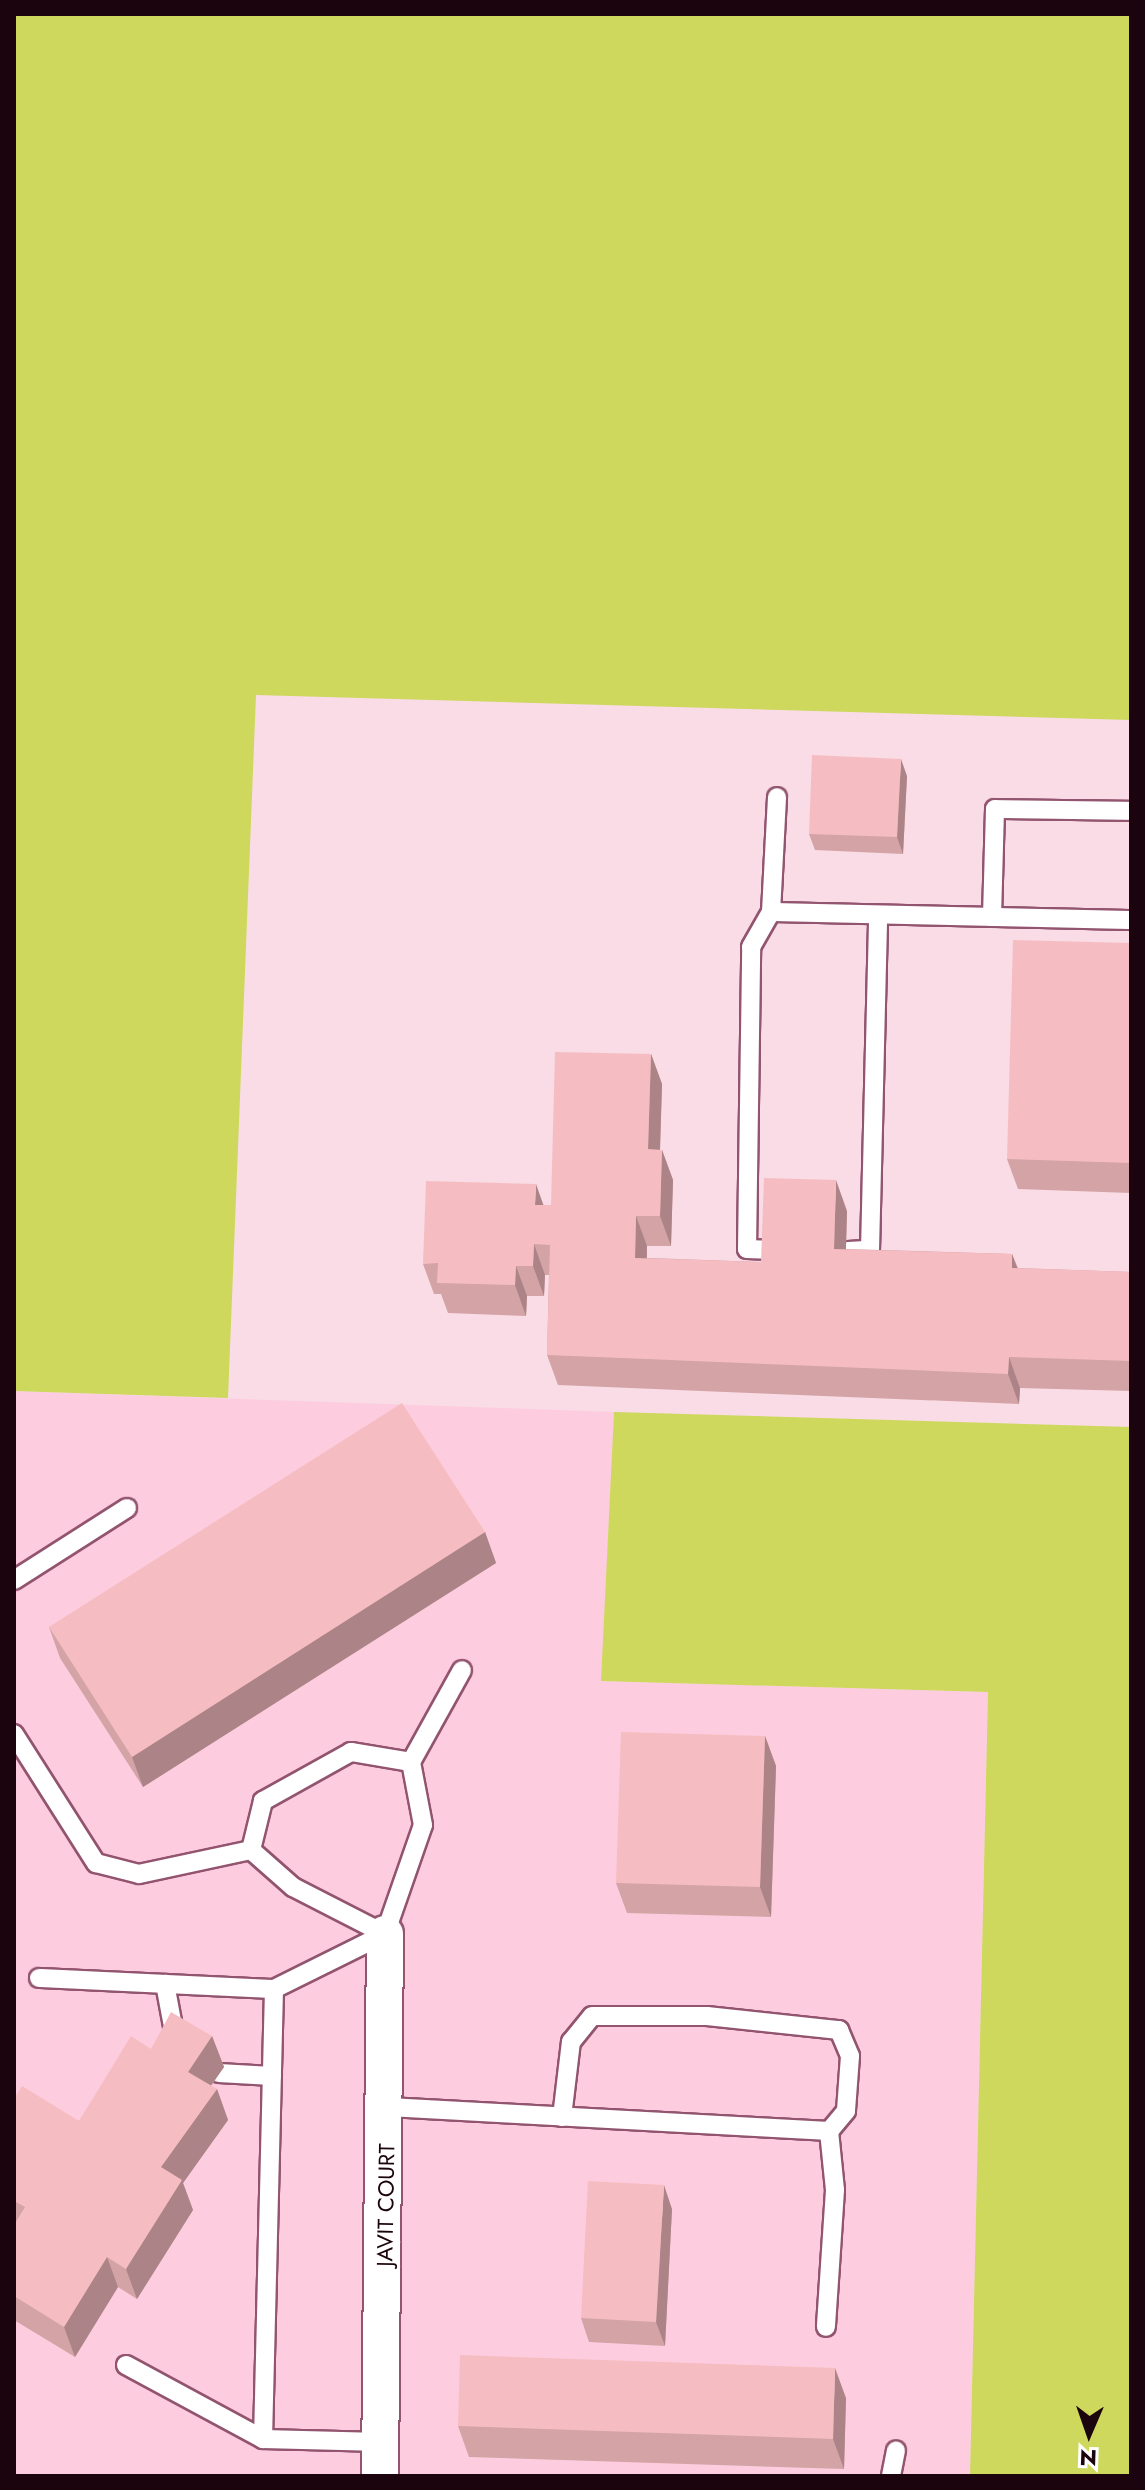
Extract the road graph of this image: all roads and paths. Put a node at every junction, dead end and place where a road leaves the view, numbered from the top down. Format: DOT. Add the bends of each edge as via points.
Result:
graph roads {
  1 [pos="777,797"];
  2 [pos="1131,811"];
  3 [pos="771,912"];
  4 [pos="878,915"];
  5 [pos="992,917"];
  6 [pos="1131,920"];
  7 [pos="774,1250"];
  8 [pos="845,1251"];
  9 [pos="127,1508"];
  10 [pos="14,1580"];
  11 [pos="462,1670"];
  12 [pos="14,1734"];
  13 [pos="411,1762"];
  14 [pos="251,1850"];
  15 [pos="385,1934"];
  16 [pos="39,1978"];
  17 [pos="165,1984"];
  18 [pos="274,1989"];
  19 [pos="180,2048"];
  20 [pos="219,2073"];
  21 [pos="272,2076"];
  22 [pos="388,2107"];
  23 [pos="562,2117"];
  24 [pos="829,2131"];
  25 [pos="826,2327"];
  26 [pos="126,2365"];
  27 [pos="263,2439"];
  28 [pos="896,2450"];
  29 [pos="381,2459"];
  30 [pos="891,2476"];
  1 -- 3 [label="lane"];
  2 -- 5 [label="lane" via="995,809"];
  3 -- 4 [label="lane"];
  3 -- 7 [label="lane" via="751,947 747,1249"];
  4 -- 5 [label="lane"];
  4 -- 8 [label="lane" via="870,1250"];
  5 -- 6 [label="lane"];
  9 -- 10 [label="lane"];
  11 -- 13 [label="lane"];
  12 -- 14 [label="lane" via="96,1863 139,1874"];
  13 -- 14 [label="lane" via="351,1752 263,1801"];
  13 -- 15 [label="lane" via="423,1825"];
  14 -- 15 [label="lane" via="293,1887"];
  15 -- 18 [label="lane"];
  15 -- 22 [label="street, JAVIT COURT"];
  16 -- 17 [label="lane"];
  17 -- 18 [label="lane"];
  17 -- 19 [label="lane" via="165,2010"];
  18 -- 21 [label="lane"];
  20 -- 21 [label="lane"];
  21 -- 27 [label="lane"];
  22 -- 23 [label="lane"];
  22 -- 29 [label="street, JAVIT COURT"];
  23 -- 24 [label="lane"];
  23 -- 24 [label="lane" via="571,2042 592,2016 707,2016 839,2030 850,2056 846,2111"];
  24 -- 25 [label="lane" via="835,2190"];
  26 -- 27 [label="lane"];
  27 -- 29 [label="lane"];
  28 -- 30 [label="lane"];
}
